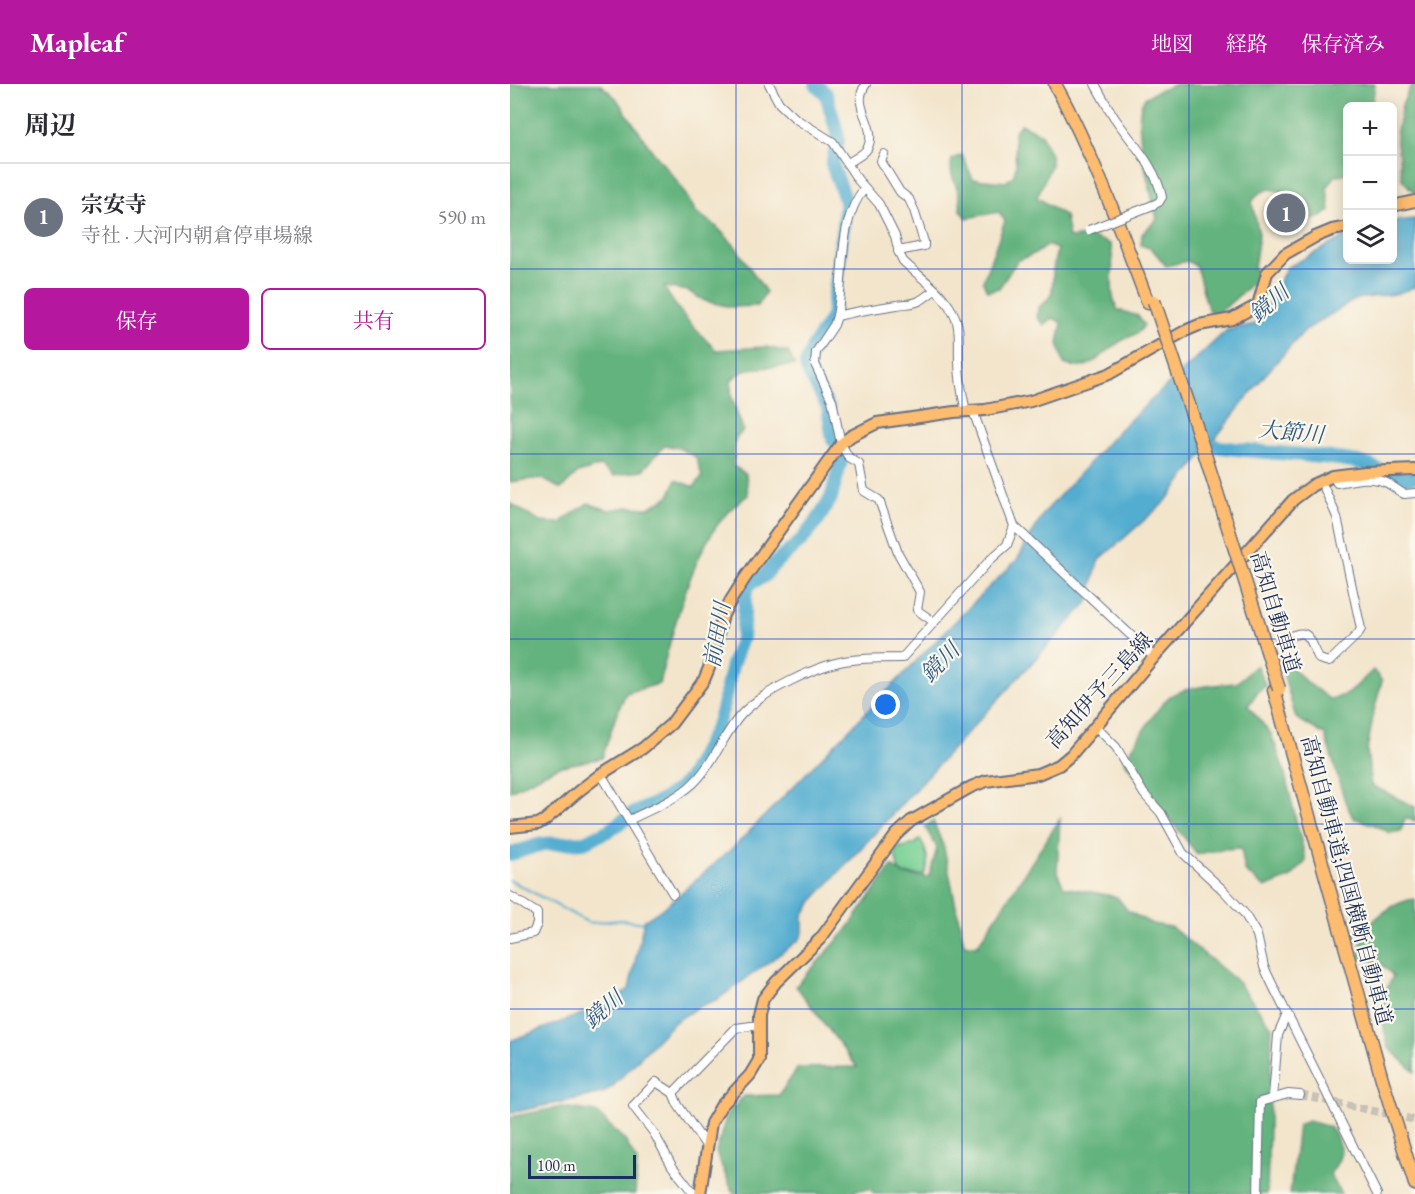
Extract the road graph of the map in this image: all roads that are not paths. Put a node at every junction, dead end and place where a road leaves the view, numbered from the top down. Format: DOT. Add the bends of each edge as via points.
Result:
graph roads {
  1 [pos="769,84"];
  2 [pos="866,84"];
  3 [pos="1055,84"];
  4 [pos="1065,84"];
  5 [pos="1095,84"];
  6 [pos="884,154"];
  7 [pos="846,160"];
  8 [pos="865,188"];
  9 [pos="1415,201"];
  10 [pos="1397,205"];
  11 [pos="1343,228"];
  12 [pos="1089,230"];
  13 [pos="898,251"];
  14 [pos="935,290"];
  15 [pos="1151,302"];
  16 [pos="837,316"];
  17 [pos="970,411"];
  18 [pos="841,444"];
  19 [pos="1415,470"];
  20 [pos="1333,476"];
  21 [pos="1321,481"];
  22 [pos="1415,493"];
  23 [pos="1016,527"];
  24 [pos="934,622"];
  25 [pos="1278,639"];
  26 [pos="1154,657"];
  27 [pos="1276,690"];
  28 [pos="1096,727"];
  29 [pos="601,774"];
  30 [pos="629,820"];
  31 [pos="510,826"];
  32 [pos="673,894"];
  33 [pos="510,896"];
  34 [pos="510,938"];
  35 [pos="1287,1014"];
  36 [pos="759,1025"];
  37 [pos="673,1093"];
  38 [pos="1300,1095"];
  39 [pos="1273,1097"];
  40 [pos="707,1147"];
  41 [pos="1415,1163"];
  42 [pos="1415,1184"];
  43 [pos="694,1194"];
  44 [pos="700,1194"];
  45 [pos="1258,1194"];
  46 [pos="1377,1194"];
  1 -- 7 [label="street" via="796,119 833,142"];
  2 -- 7 [label="street" via="860,99 868,123 869,143 863,153"];
  3 -- 15 [label="highway, 高知自動車道" via="1106,190"];
  4 -- 15 [label="highway, 高知自動車道" via="1112,188"];
  5 -- 12 [label="street, bridge" via="1160,186 1162,197 1153,205"];
  6 -- 13 [label="street" via="881,161 900,192 909,199 924,242 924,246"];
  7 -- 8 [label="street"];
  8 -- 13 [label="street" via="879,204"];
  8 -- 16 [label="street" via="852,210 843,251"];
  9 -- 10 [label="main road"];
  11 -- 17 [label="main road" via="1315,237 1285,254 1267,273 1258,305 1232,319 1199,325 1109,374 1031,401"];
  13 -- 14 [label="street" via="903,261"];
  14 -- 16 [label="street" via="906,305"];
  14 -- 17 [label="street" via="956,318 961,379"];
  15 -- 27 [label="highway, 高知自動車道, bridge" via="1203,448"];
  16 -- 18 [label="street" via="814,359 834,407"];
  17 -- 18 [label="main road" via="877,423"];
  17 -- 23 [label="street"];
  18 -- 24 [label="street" via="849,458 859,464 864,491 879,500 898,553 920,592 917,610"];
  18 -- 29 [label="main road" via="731,600 699,688 662,734"];
  19 -- 20 [label="main road, 高知伊予三島線"];
  20 -- 21 [label="main road, 高知伊予三島線"];
  20 -- 22 [label="street" via="1337,483 1375,479 1390,483 1404,494"];
  21 -- 25 [label="street" via="1337,518 1361,629 1329,662 1319,659 1305,633"];
  21 -- 26 [label="main road, 高知伊予三島線" via="1293,500"];
  23 -- 24 [label="street" via="1007,545"];
  23 -- 26 [label="street"];
  24 -- 30 [label="street" via="902,658 835,663 751,704 689,787"];
  26 -- 28 [label="main road, 高知伊予三島線"];
  27 -- 41 [label="highway, 高知自動車道" via="1317,818 1372,1023"];
  27 -- 42 [label="highway, 高知自動車道;四国横断自動車道" via="1382,1079"];
  28 -- 35 [label="street" via="1116,747 1183,853 1244,913 1257,935 1264,967"];
  28 -- 36 [label="main road, 高知伊予三島線" via="1059,765 1038,774 971,787 903,827 821,938 767,993"];
  29 -- 30 [label="street"];
  29 -- 31 [label="main road" via="545,820"];
  30 -- 32 [label="street"];
  33 -- 34 [label="street" via="537,913 533,933"];
  35 -- 39 [label="street" via="1278,1031"];
  35 -- 46 [label="street"];
  36 -- 37 [label="street" via="736,1028"];
  36 -- 40 [label="main road, 高知伊予三島線" via="759,1060 716,1113"];
  37 -- 40 [label="street"];
  37 -- 43 [label="street" via="656,1082 633,1106"];
  38 -- 39 [label="street"];
  39 -- 45 [label="street" via="1260,1102"];
  40 -- 44 [label="main road, 高知伊予三島線"];
}
